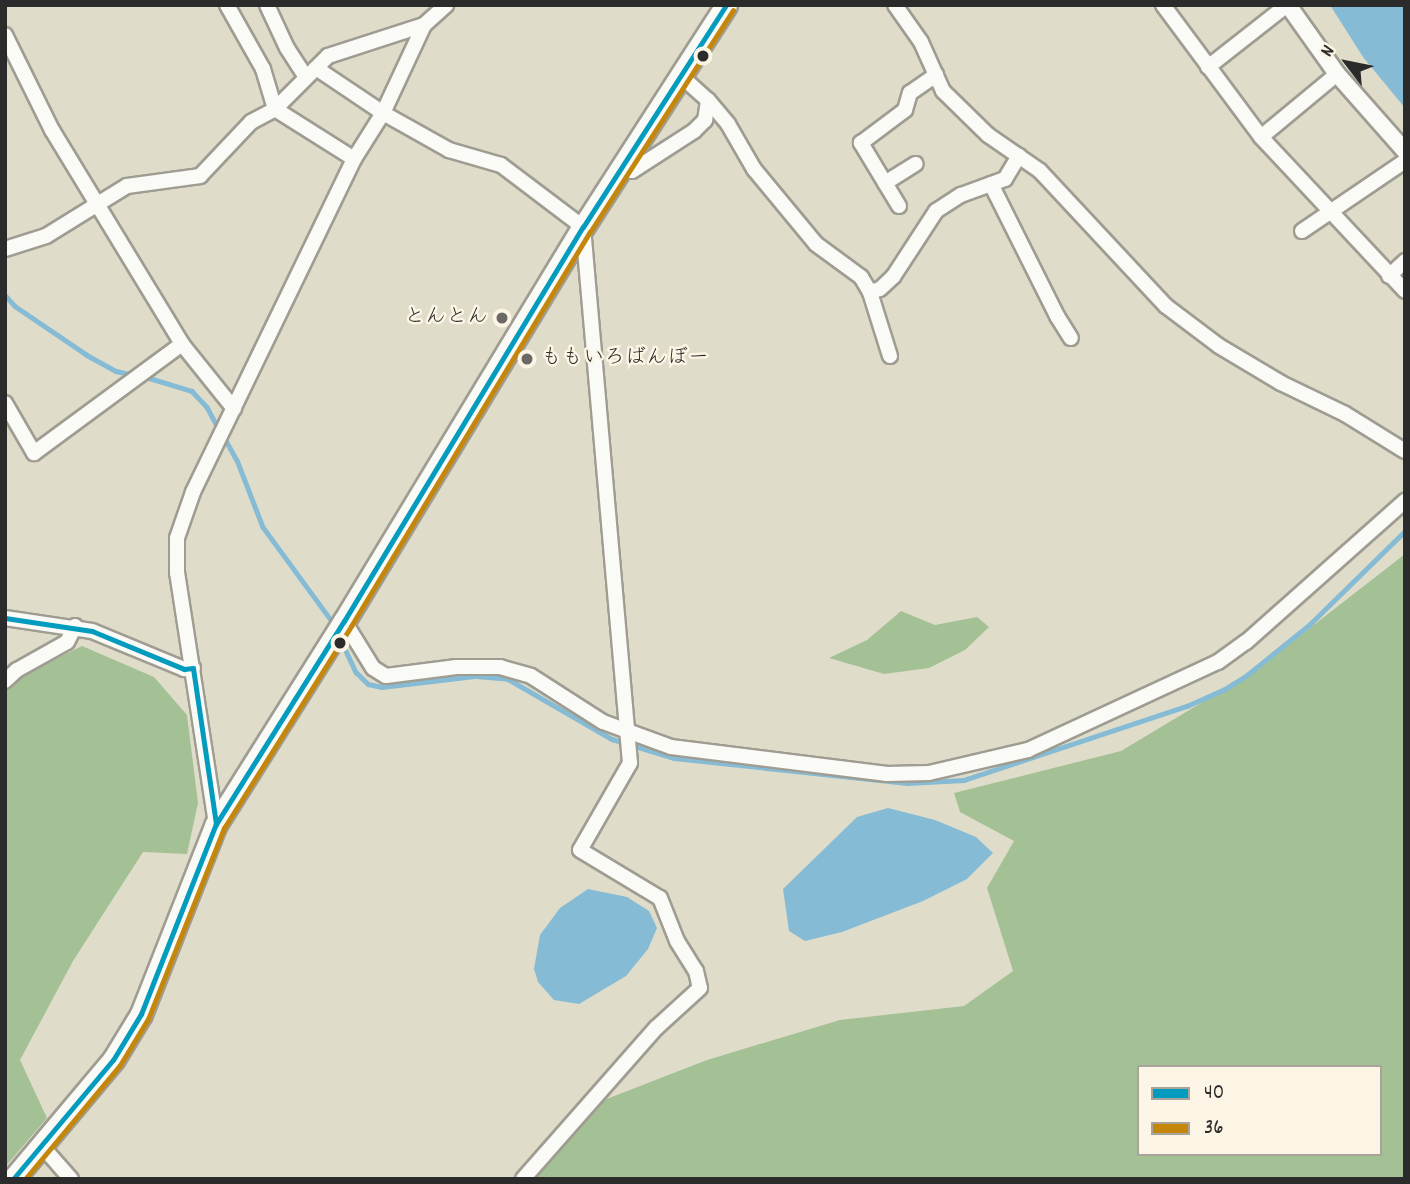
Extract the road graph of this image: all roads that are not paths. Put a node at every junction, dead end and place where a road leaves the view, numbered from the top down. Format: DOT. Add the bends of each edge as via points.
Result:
graph roads {
  1 [pos="227,5"];
  2 [pos="267,5"];
  3 [pos="446,5"];
  4 [pos="726,5"];
  5 [pos="895,5"];
  6 [pos="1163,5"];
  7 [pos="1288,5"];
  8 [pos="424,25"];
  9 [pos="5,34"];
  10 [pos="1208,67"];
  11 [pos="311,73"];
  12 [pos="1337,74"];
  13 [pos="936,75"];
  14 [pos="681,76"];
  15 [pos="708,100"];
  16 [pos="275,109"];
  17 [pos="383,113"];
  18 [pos="1261,137"];
  19 [pos="1405,151"];
  20 [pos="1019,156"];
  21 [pos="354,159"];
  22 [pos="1405,160"];
  23 [pos="915,164"];
  24 [pos="620,169"];
  25 [pos="886,183"];
  26 [pos="991,184"];
  27 [pos="98,201"];
  28 [pos="899,206"];
  29 [pos="1329,211"];
  30 [pos="583,227"];
  31 [pos="1302,231"];
  32 [pos="5,249"];
  33 [pos="1405,261"];
  34 [pos="1390,276"];
  35 [pos="1405,291"];
  36 [pos="870,292"];
  37 [pos="1056,316"];
  38 [pos="1043,324"];
  39 [pos="1071,338"];
  40 [pos="182,344"];
  41 [pos="890,356"];
  42 [pos="5,403"];
  43 [pos="234,409"];
  44 [pos="1405,451"];
  45 [pos="1405,500"];
  46 [pos="5,618"];
  47 [pos="344,621"];
  48 [pos="75,626"];
  49 [pos="193,668"];
  50 [pos="5,681"];
  51 [pos="626,731"];
  52 [pos="216,824"];
  53 [pos="42,1146"];
  54 [pos="13,1179"];
  55 [pos="71,1179"];
  56 [pos="523,1179"];
  1 -- 16 [label="street" via="263,69"];
  2 -- 11 [label="street" via="287,48"];
  3 -- 8 [label="street"];
  4 -- 14 [label="main road"];
  5 -- 13 [label="street" via="921,42"];
  6 -- 10 [label="street"];
  7 -- 10 [label="street"];
  7 -- 12 [label="street"];
  8 -- 11 [label="street" via="328,56"];
  8 -- 17 [label="street"];
  9 -- 27 [label="street" via="52,130"];
  10 -- 18 [label="street"];
  11 -- 16 [label="street"];
  11 -- 17 [label="street"];
  12 -- 18 [label="street"];
  12 -- 19 [label="street"];
  13 -- 20 [label="street" via="952,100 988,135"];
  13 -- 25 [label="street" via="910,93 905,110 861,143"];
  14 -- 15 [label="street"];
  14 -- 24 [label="main road"];
  15 -- 24 [label="street" via="705,120 694,131 632,171"];
  15 -- 36 [label="street" via="754,169 816,244 861,277"];
  16 -- 21 [label="street"];
  16 -- 27 [label="street" via="251,122 200,176 127,186"];
  17 -- 21 [label="street"];
  17 -- 30 [label="street" via="449,150 501,165"];
  18 -- 29 [label="street"];
  20 -- 26 [label="street" via="1005,179"];
  20 -- 44 [label="street" via="1040,171 1179,318 1281,383 1345,414"];
  21 -- 43 [label="street"];
  22 -- 29 [label="street"];
  23 -- 25 [label="street"];
  24 -- 30 [label="main road"];
  25 -- 28 [label="street"];
  26 -- 36 [label="street" via="936,211 893,277"];
  26 -- 37 [label="street"];
  27 -- 32 [label="street" via="46,236"];
  27 -- 40 [label="street"];
  29 -- 31 [label="street"];
  29 -- 34 [label="street"];
  30 -- 47 [label="main road"];
  30 -- 51 [label="street"];
  33 -- 34 [label="street"];
  34 -- 35 [label="street"];
  36 -- 41 [label="street"];
  37 -- 38 [label="street"];
  37 -- 39 [label="street"];
  40 -- 42 [label="street" via="34,453"];
  40 -- 43 [label="street"];
  43 -- 49 [label="street" via="193,492 177,538 177,573"];
  45 -- 51 [label="street" via="1218,662 1028,750 952,769 887,774 671,747"];
  46 -- 48 [label="street"];
  47 -- 51 [label="street" via="373,668 386,676 500,667 531,676 603,722"];
  47 -- 52 [label="main road"];
  48 -- 49 [label="street" via="184,669"];
  48 -- 50 [label="street" via="67,642"];
  49 -- 52 [label="street"];
  51 -- 56 [label="street" via="630,763 580,850 660,898 700,988 656,1028"];
  52 -- 53 [label="main road" via="141,1014 113,1060"];
  53 -- 54 [label="main road"];
  53 -- 55 [label="street"];
}
